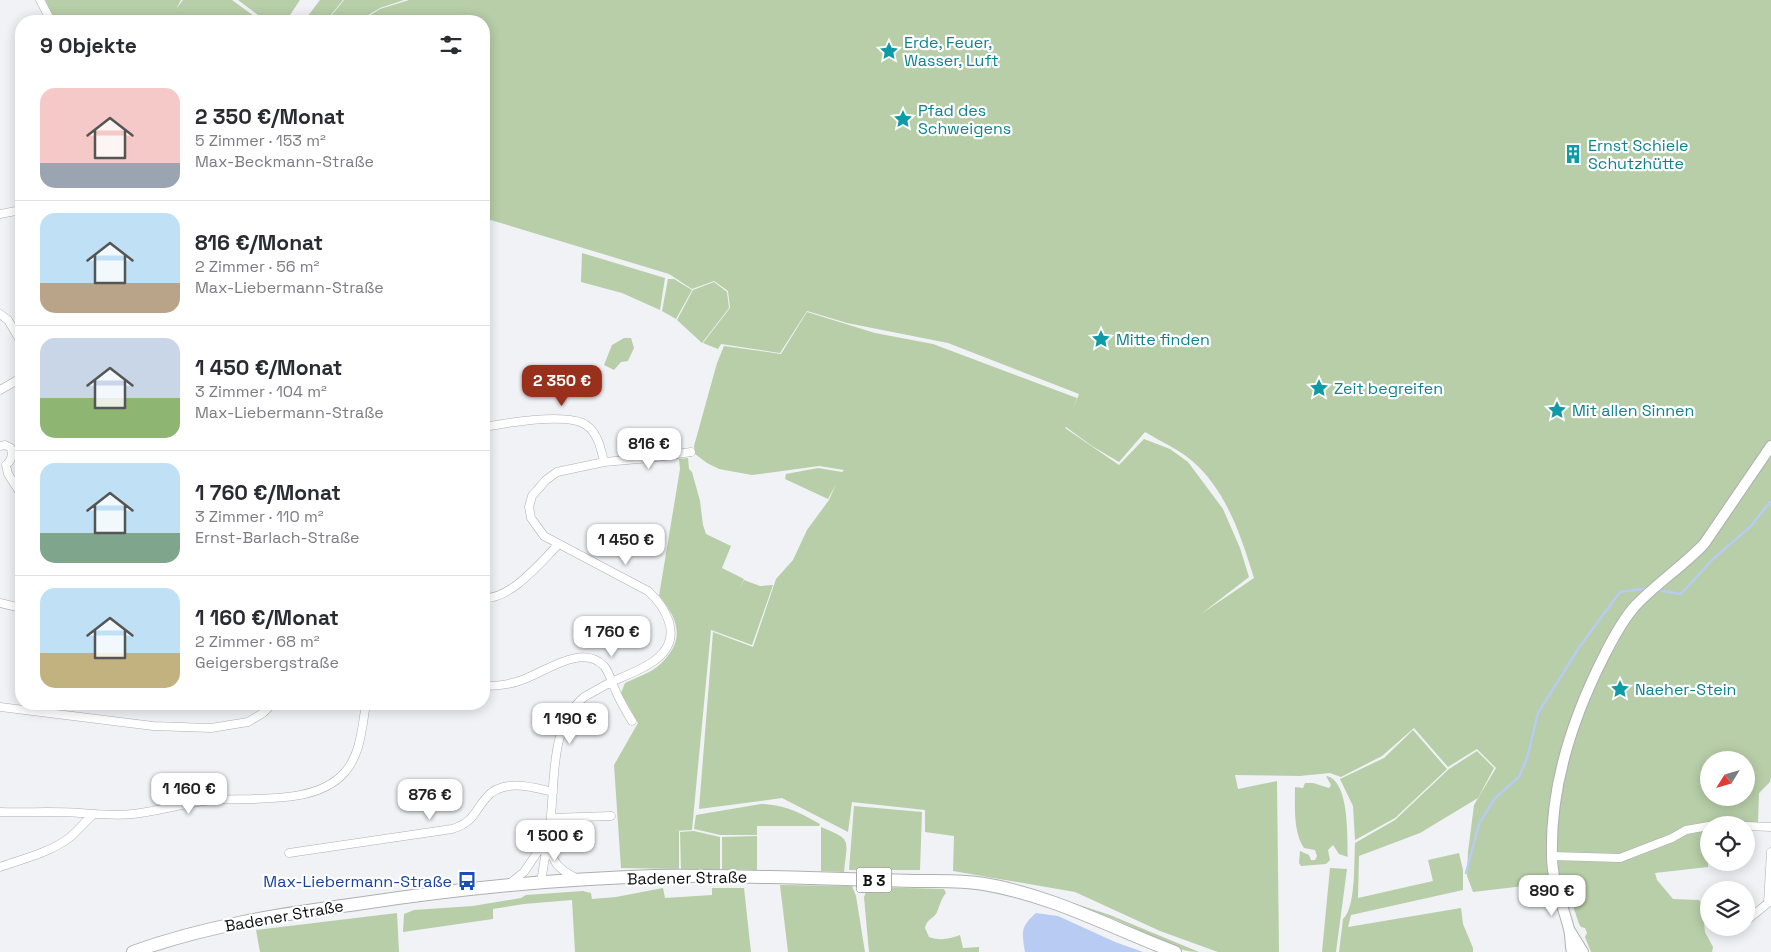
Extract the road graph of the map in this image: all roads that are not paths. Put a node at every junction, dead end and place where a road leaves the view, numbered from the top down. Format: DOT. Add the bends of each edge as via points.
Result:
graph roads {
  1 [pos="40,0"];
  2 [pos="48,15"];
  3 [pos="15,211"];
  4 [pos="0,214"];
  5 [pos="0,314"];
  6 [pos="15,331"];
  7 [pos="15,381"];
  8 [pos="0,390"];
  9 [pos="490,426"];
  10 [pos="0,446"];
  11 [pos="1771,446"];
  12 [pos="690,452"];
  13 [pos="604,462"];
  14 [pos="3,464"];
  15 [pos="15,485"];
  16 [pos="558,545"];
  17 [pos="490,598"];
  18 [pos="0,603"];
  19 [pos="15,607"];
  20 [pos="612,682"];
  21 [pos="490,686"];
  22 [pos="0,707"];
  23 [pos="15,709"];
  24 [pos="24,710"];
  25 [pos="266,710"];
  26 [pos="365,710"];
  27 [pos="632,721"];
  28 [pos="553,792"];
  29 [pos="0,812"];
  30 [pos="68,813"];
  31 [pos="94,814"];
  32 [pos="611,816"];
  33 [pos="551,818"];
  34 [pos="1755,826"];
  35 [pos="1771,827"];
  36 [pos="1700,828"];
  37 [pos="76,830"];
  38 [pos="547,838"];
  39 [pos="1771,852"];
  40 [pos="289,853"];
  41 [pos="1552,856"];
  42 [pos="0,867"];
  43 [pos="580,880"];
  44 [pos="541,883"];
  45 [pos="507,885"];
  46 [pos="1770,899"];
  47 [pos="1755,914"];
  48 [pos="1570,931"];
  49 [pos="133,952"];
  50 [pos="1175,952"];
  51 [pos="1572,952"];
  52 [pos="1583,952"];
  1 -- 2 [label="street"];
  3 -- 4 [label="street"];
  5 -- 6 [label="street"];
  7 -- 8 [label="street"];
  9 -- 13 [label="street" via="573,419 586,424 594,432"];
  10 -- 14 [label="street" via="8,446 12,452 10,460"];
  11 -- 41 [label="street" via="1704,544 1635,606 1609,645 1572,731 1556,796"];
  12 -- 13 [label="street"];
  13 -- 16 [label="street" via="557,472 532,496 531,518 544,536"];
  14 -- 15 [label="street"];
  16 -- 17 [label="street" via="511,588"];
  16 -- 20 [label="street" via="648,591 666,613 671,628 664,651 644,669"];
  18 -- 19 [label="street"];
  20 -- 21 [label="street" via="602,665 580,656 520,681"];
  20 -- 27 [label="street"];
  20 -- 28 [label="street" via="584,697 567,716 556,754"];
  22 -- 23 [label="street"];
  24 -- 25 [label="street" via="153,726 211,728 248,722"];
  26 -- 31 [label="street" via="354,758 345,773 314,792 275,798 197,802 132,815"];
  28 -- 33 [label="street"];
  28 -- 40 [label="street" via="517,786 499,788 487,796 470,820 452,829"];
  29 -- 30 [label="street"];
  30 -- 31 [label="street"];
  30 -- 37 [label="street"];
  31 -- 37 [label="street"];
  32 -- 33 [label="street"];
  33 -- 38 [label="street"];
  34 -- 35 [label="street"];
  36 -- 41 [label="street" via="1686,830 1620,858"];
  37 -- 42 [label="street" via="69,838 45,850"];
  38 -- 43 [label="street" via="554,862"];
  38 -- 44 [label="street"];
  38 -- 45 [label="street" via="524,872"];
  39 -- 46 [label="street"];
  41 -- 48 [label="street" via="1556,888"];
  43 -- 44 [label="main road, Badener Straße / B 3"];
  43 -- 50 [label="main road, Badener Straße / B 3" via="654,876 981,884 1059,904"];
  44 -- 45 [label="main road, Badener Straße / B 3"];
  45 -- 49 [label="main road, Badener Straße / B 3" via="298,911 202,930"];
  46 -- 47 [label="street"];
  48 -- 51 [label="street"];
  48 -- 52 [label="street"];
}
